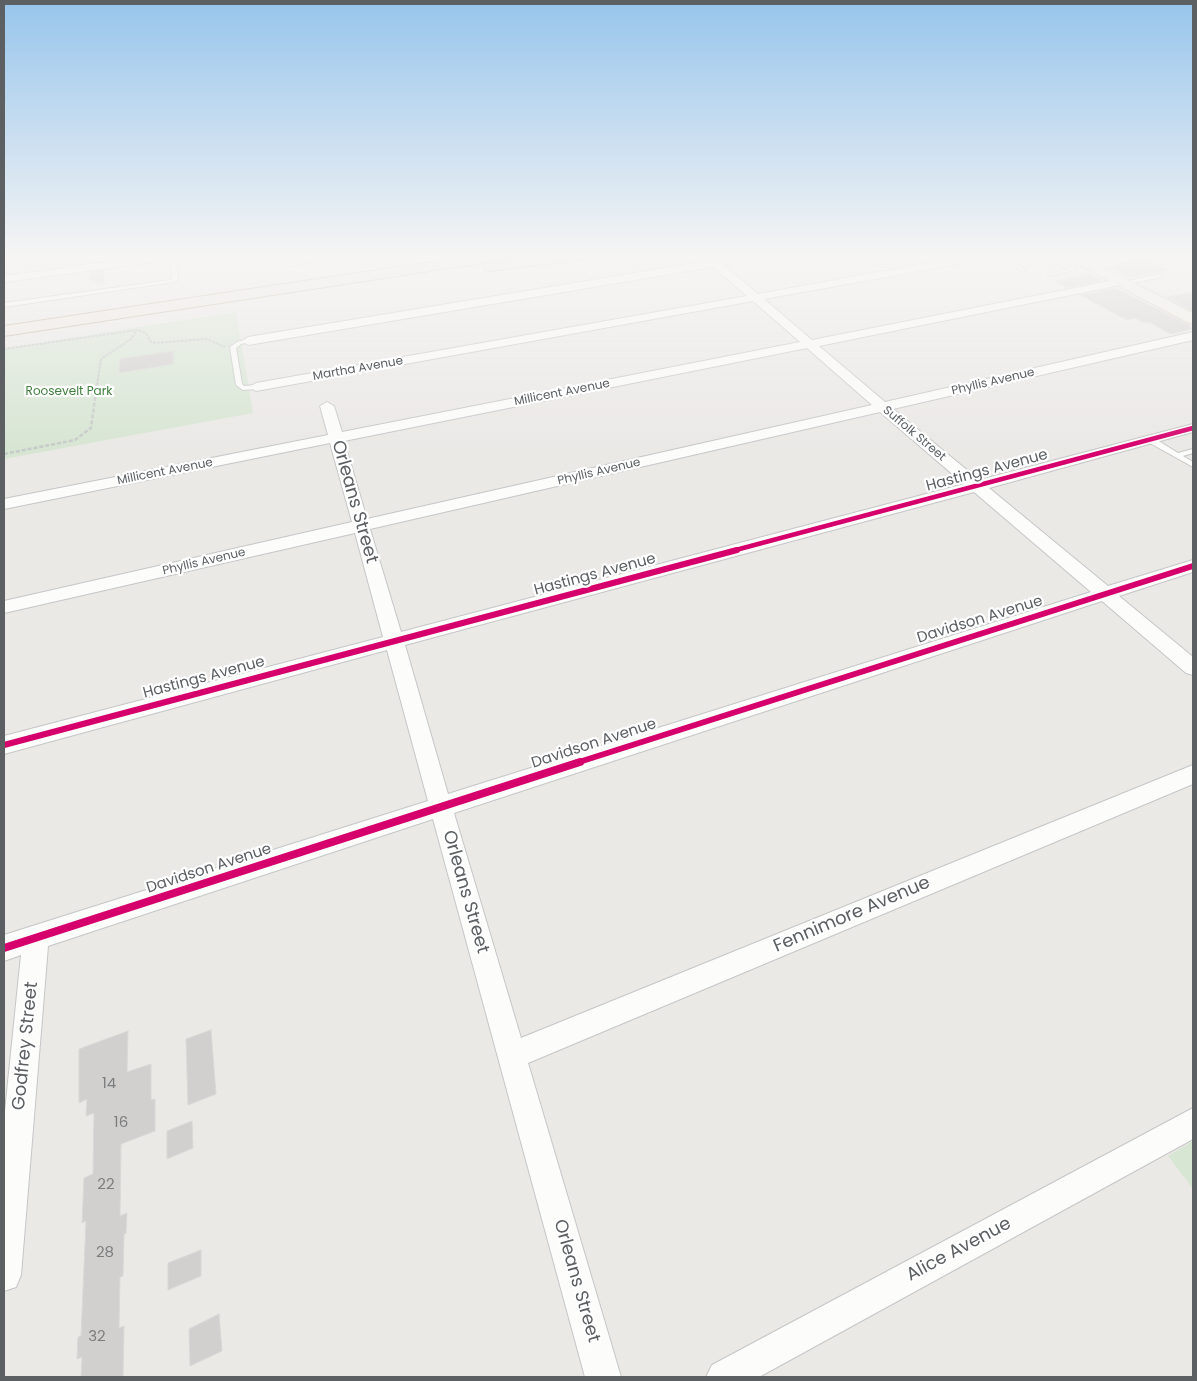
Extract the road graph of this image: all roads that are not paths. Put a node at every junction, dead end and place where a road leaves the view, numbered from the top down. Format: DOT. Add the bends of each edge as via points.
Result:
graph roads {
  1 [pos="28,319"];
  2 [pos="81,319"];
  3 [pos="371,319"];
  4 [pos="634,319"];
  5 [pos="779,319"];
  6 [pos="934,319"];
  7 [pos="4,323"];
  8 [pos="4,331"];
  9 [pos="1193,336"];
  10 [pos="248,341"];
  11 [pos="808,344"];
  12 [pos="256,387"];
  13 [pos="327,406"];
  14 [pos="883,407"];
  15 [pos="1193,428"];
  16 [pos="336,438"];
  17 [pos="1151,440"];
  18 [pos="1193,451"];
  19 [pos="1178,456"];
  20 [pos="1193,465"];
  21 [pos="977,486"];
  22 [pos="4,504"];
  23 [pos="361,526"];
  24 [pos="1193,566"];
  25 [pos="1105,594"];
  26 [pos="4,607"];
  27 [pos="394,641"];
  28 [pos="1193,668"];
  29 [pos="4,745"];
  30 [pos="1193,774"];
  31 [pos="441,807"];
  32 [pos="36,937"];
  33 [pos="4,948"];
  34 [pos="512,1056"];
  35 [pos="1193,1123"];
  36 [pos="4,1274"];
  37 [pos="603,1377"];
  38 [pos="724,1377"];
  1 -- 7 [label="highway"];
  2 -- 8 [label="highway"];
  3 -- 10 [label="street"];
  4 -- 12 [label="street, Martha Avenue"];
  5 -- 11 [label="street, Suffolk Street"];
  6 -- 11 [label="street, Millicent Avenue"];
  9 -- 14 [label="street, Phyllis Avenue"];
  10 -- 12 [label="lane" via="234,348 239,385 243,388"];
  11 -- 14 [label="street, Suffolk Street"];
  11 -- 16 [label="street, Millicent Avenue"];
  13 -- 16 [label="street, Orleans Street"];
  14 -- 21 [label="street, Suffolk Street"];
  14 -- 23 [label="street, Phyllis Avenue"];
  15 -- 17 [label="street, Hastings Avenue"];
  16 -- 22 [label="street, Millicent Avenue"];
  16 -- 23 [label="street, Orleans Street"];
  17 -- 19 [label="lane"];
  17 -- 21 [label="street, Hastings Avenue"];
  18 -- 19 [label="lane"];
  19 -- 20 [label="lane"];
  21 -- 25 [label="street, Suffolk Street"];
  21 -- 27 [label="street, Hastings Avenue"];
  23 -- 26 [label="street, Phyllis Avenue"];
  23 -- 27 [label="street, Orleans Street"];
  24 -- 25 [label="street, Davidson Avenue"];
  25 -- 28 [label="street, Suffolk Street"];
  25 -- 31 [label="street, Davidson Avenue"];
  27 -- 29 [label="street, Hastings Avenue"];
  27 -- 31 [label="street, Orleans Street"];
  30 -- 34 [label="street, Fennimore Avenue"];
  31 -- 32 [label="street, Davidson Avenue"];
  31 -- 34 [label="street, Orleans Street"];
  32 -- 33 [label="street, Davidson Avenue"];
  32 -- 36 [label="street, Godfrey Street"];
  34 -- 37 [label="street, Orleans Street"];
  35 -- 38 [label="street, Alice Avenue"];
}
